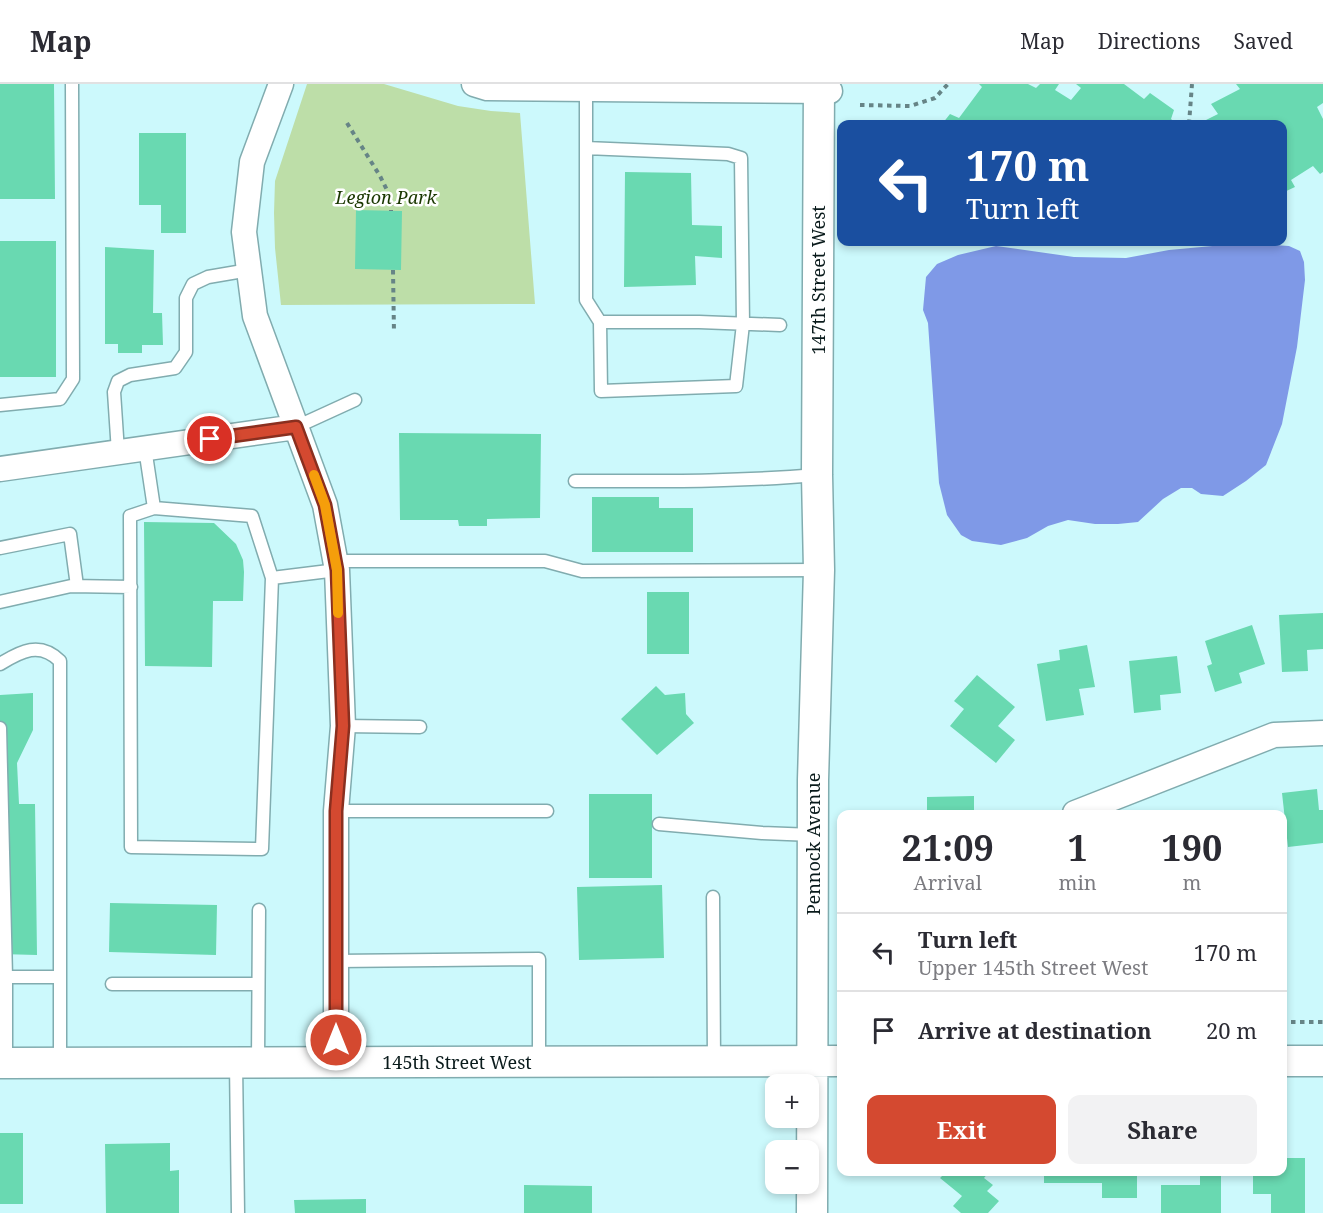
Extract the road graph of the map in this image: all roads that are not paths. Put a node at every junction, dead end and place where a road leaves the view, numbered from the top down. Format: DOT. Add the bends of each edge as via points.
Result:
graph roads {
  1 [pos="72,84"];
  2 [pos="281,84"];
  3 [pos="474,84"];
  4 [pos="730,87"];
  5 [pos="586,88"];
  6 [pos="822,89"];
  7 [pos="586,148"];
  8 [pos="249,270"];
  9 [pos="600,322"];
  10 [pos="743,324"];
  11 [pos="780,325"];
  12 [pos="356,400"];
  13 [pos="0,405"];
  14 [pos="296,427"];
  15 [pos="145,448"];
  16 [pos="118,452"];
  17 [pos="0,469"];
  18 [pos="817,476"];
  19 [pos="575,481"];
  20 [pos="154,508"];
  21 [pos="0,548"];
  22 [pos="336,565"];
  23 [pos="819,570"];
  24 [pos="272,578"];
  25 [pos="77,586"];
  26 [pos="131,587"];
  27 [pos="0,602"];
  28 [pos="0,664"];
  29 [pos="343,726"];
  30 [pos="420,727"];
  31 [pos="0,728"];
  32 [pos="1323,733"];
  33 [pos="1083,810"];
  34 [pos="336,811"];
  35 [pos="546,811"];
  36 [pos="659,824"];
  37 [pos="813,836"];
  38 [pos="713,897"];
  39 [pos="259,910"];
  40 [pos="336,961"];
  41 [pos="3,977"];
  42 [pos="60,977"];
  43 [pos="112,984"];
  44 [pos="258,984"];
  45 [pos="812,1060"];
  46 [pos="837,1060"];
  47 [pos="1287,1060"];
  48 [pos="1323,1060"];
  49 [pos="539,1061"];
  50 [pos="714,1061"];
  51 [pos="336,1062"];
  52 [pos="3,1063"];
  53 [pos="60,1063"];
  54 [pos="247,1063"];
  55 [pos="238,1213"];
  56 [pos="812,1213"];
  1 -- 13 [label="lane" via="73,379 60,399"];
  2 -- 8 [label="street" via="252,162 244,232"];
  3 -- 5 [label="street" via="487,88"];
  4 -- 5 [label="street"];
  4 -- 6 [label="street"];
  5 -- 7 [label="lane"];
  6 -- 18 [label="street, 147th Street West"];
  7 -- 9 [label="lane" via="586,300"];
  7 -- 10 [label="lane" via="728,154 741,158"];
  8 -- 14 [label="street" via="255,316"];
  8 -- 16 [label="lane" via="208,277 193,284 186,298 186,352 175,368 130,375 118,381 114,392"];
  9 -- 10 [label="lane"];
  9 -- 10 [label="lane" via="601,391 736,386"];
  10 -- 11 [label="lane"];
  12 -- 14 [label="lane"];
  14 -- 15 [label="street"];
  14 -- 22 [label="street" via="325,505"];
  15 -- 16 [label="street"];
  15 -- 20 [label="lane"];
  16 -- 17 [label="street"];
  18 -- 19 [label="lane" via="676,482"];
  18 -- 23 [label="street, Pennock Avenue"];
  20 -- 24 [label="lane" via="252,516"];
  20 -- 26 [label="lane" via="130,516"];
  21 -- 25 [label="lane" via="70,534"];
  22 -- 23 [label="lane" via="545,561 582,571"];
  22 -- 24 [label="lane"];
  22 -- 29 [label="street"];
  23 -- 37 [label="street, Pennock Avenue"];
  24 -- 26 [label="lane" via="262,849 131,847"];
  25 -- 26 [label="lane"];
  25 -- 27 [label="lane"];
  28 -- 42 [label="lane" via="19,652 37,650 52,652 60,661"];
  29 -- 30 [label="lane"];
  29 -- 34 [label="street"];
  31 -- 41 [label="lane"];
  32 -- 33 [label="street" via="1274,735"];
  34 -- 35 [label="lane"];
  34 -- 40 [label="street"];
  36 -- 37 [label="lane"];
  37 -- 45 [label="street, Pennock Avenue"];
  38 -- 50 [label="lane"];
  39 -- 44 [label="lane"];
  40 -- 49 [label="lane" via="539,959"];
  40 -- 51 [label="street"];
  41 -- 42 [label="lane"];
  41 -- 52 [label="lane"];
  42 -- 53 [label="lane"];
  43 -- 44 [label="lane"];
  44 -- 54 [label="lane"];
  45 -- 46 [label="street, 145th Street West"];
  45 -- 50 [label="street, 145th Street West"];
  45 -- 56 [label="street, Pennock Avenue"];
  47 -- 48 [label="street"];
  49 -- 50 [label="street, 145th Street West"];
  49 -- 51 [label="street, 145th Street West"];
  51 -- 54 [label="street, 145th Street West"];
  52 -- 53 [label="street, 145th Street West"];
  53 -- 54 [label="street, 145th Street West"];
  54 -- 55 [label="lane"];
}
